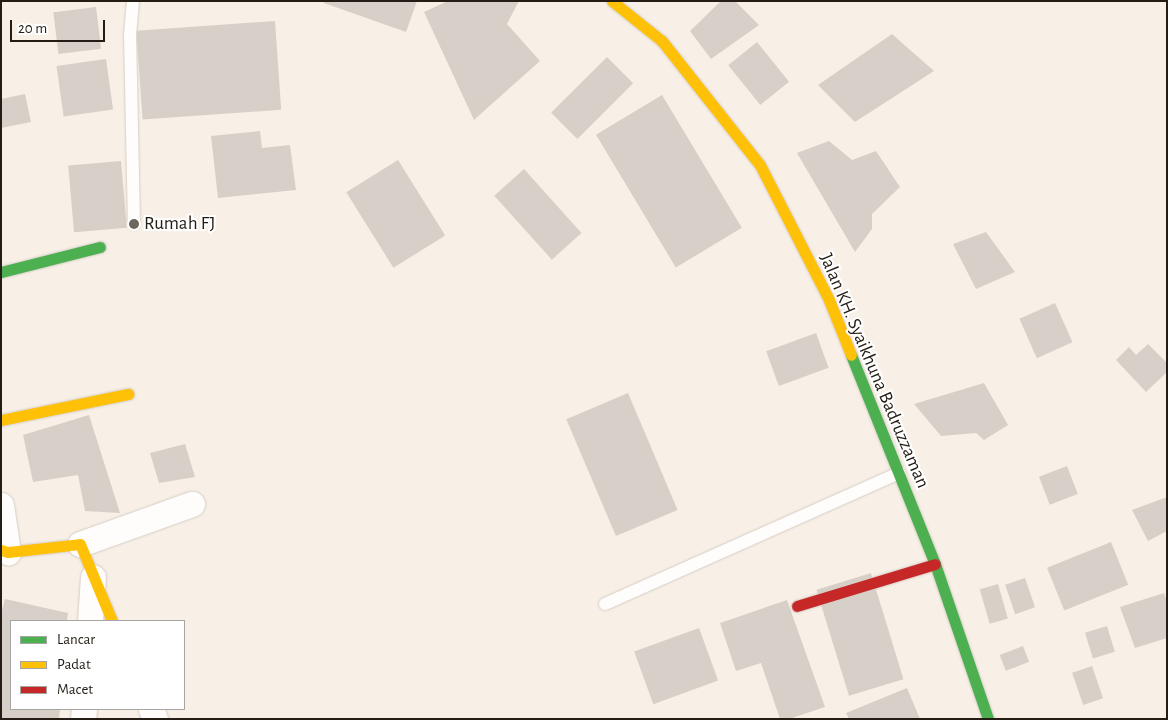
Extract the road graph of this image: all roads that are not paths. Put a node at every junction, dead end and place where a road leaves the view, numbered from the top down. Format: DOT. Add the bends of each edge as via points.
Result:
graph roads {
  1 [pos="133,1"];
  2 [pos="612,1"];
  3 [pos="134,224"];
  4 [pos="100,247"];
  5 [pos="1,272"];
  6 [pos="128,394"];
  7 [pos="1,420"];
  8 [pos="899,473"];
  9 [pos="192,504"];
  10 [pos="1,505"];
  11 [pos="80,544"];
  12 [pos="4,551"];
  13 [pos="935,564"];
  14 [pos="93,577"];
  15 [pos="605,604"];
  16 [pos="796,606"];
  17 [pos="90,620"];
  18 [pos="112,620"];
  19 [pos="988,719"];
  1 -- 3 [label="lane" via="130,34"];
  2 -- 8 [label="main road, Jalan KH. Syaikhuna Badruzzaman" via="662,41 760,166 829,300"];
  4 -- 5 [label="main road"];
  6 -- 7 [label="main road"];
  8 -- 13 [label="main road, Jalan KH. Syaikhuna Badruzzaman"];
  8 -- 15 [label="lane"];
  9 -- 11 [label="street"];
  10 -- 12 [label="street"];
  11 -- 12 [label="main road"];
  11 -- 14 [label="main road"];
  13 -- 16 [label="main road"];
  13 -- 19 [label="main road, Jalan KH. Syaikhuna Badruzzaman"];
  14 -- 17 [label="street"];
  14 -- 18 [label="main road"];
}
